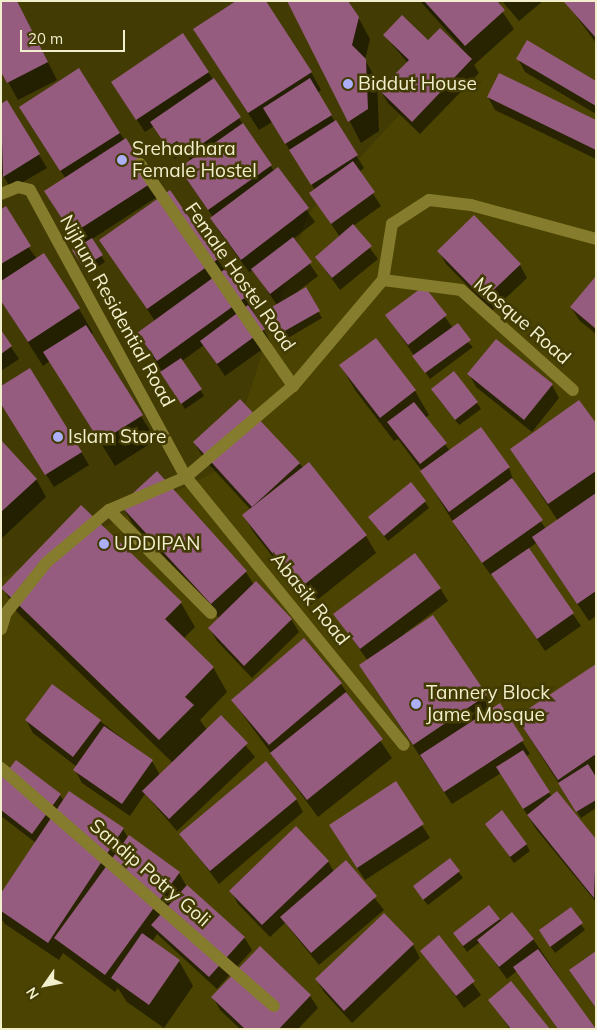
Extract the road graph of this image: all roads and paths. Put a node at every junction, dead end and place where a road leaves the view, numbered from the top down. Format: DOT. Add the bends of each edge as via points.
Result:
graph roads {
  1 [pos="140,164"];
  2 [pos="1,194"];
  3 [pos="596,240"];
  4 [pos="384,280"];
  5 [pos="293,386"];
  6 [pos="573,390"];
  7 [pos="186,477"];
  8 [pos="108,510"];
  9 [pos="212,613"];
  10 [pos="1,629"];
  11 [pos="404,745"];
  12 [pos="1,768"];
  13 [pos="274,1006"];
  1 -- 5 [label="street, Female Hostel Road"];
  2 -- 7 [label="street, Nijhum Residential Road" via="18,187 30,190"];
  3 -- 4 [label="street" via="471,205 429,200 392,224"];
  4 -- 5 [label="street"];
  4 -- 6 [label="street, Mosque Road" via="460,290"];
  5 -- 7 [label="street"];
  7 -- 8 [label="street"];
  7 -- 11 [label="street, Abasik Road"];
  8 -- 9 [label="street"];
  8 -- 10 [label="street" via="47,562 6,613"];
  12 -- 13 [label="street, Sandip Potry Goli"];
}
